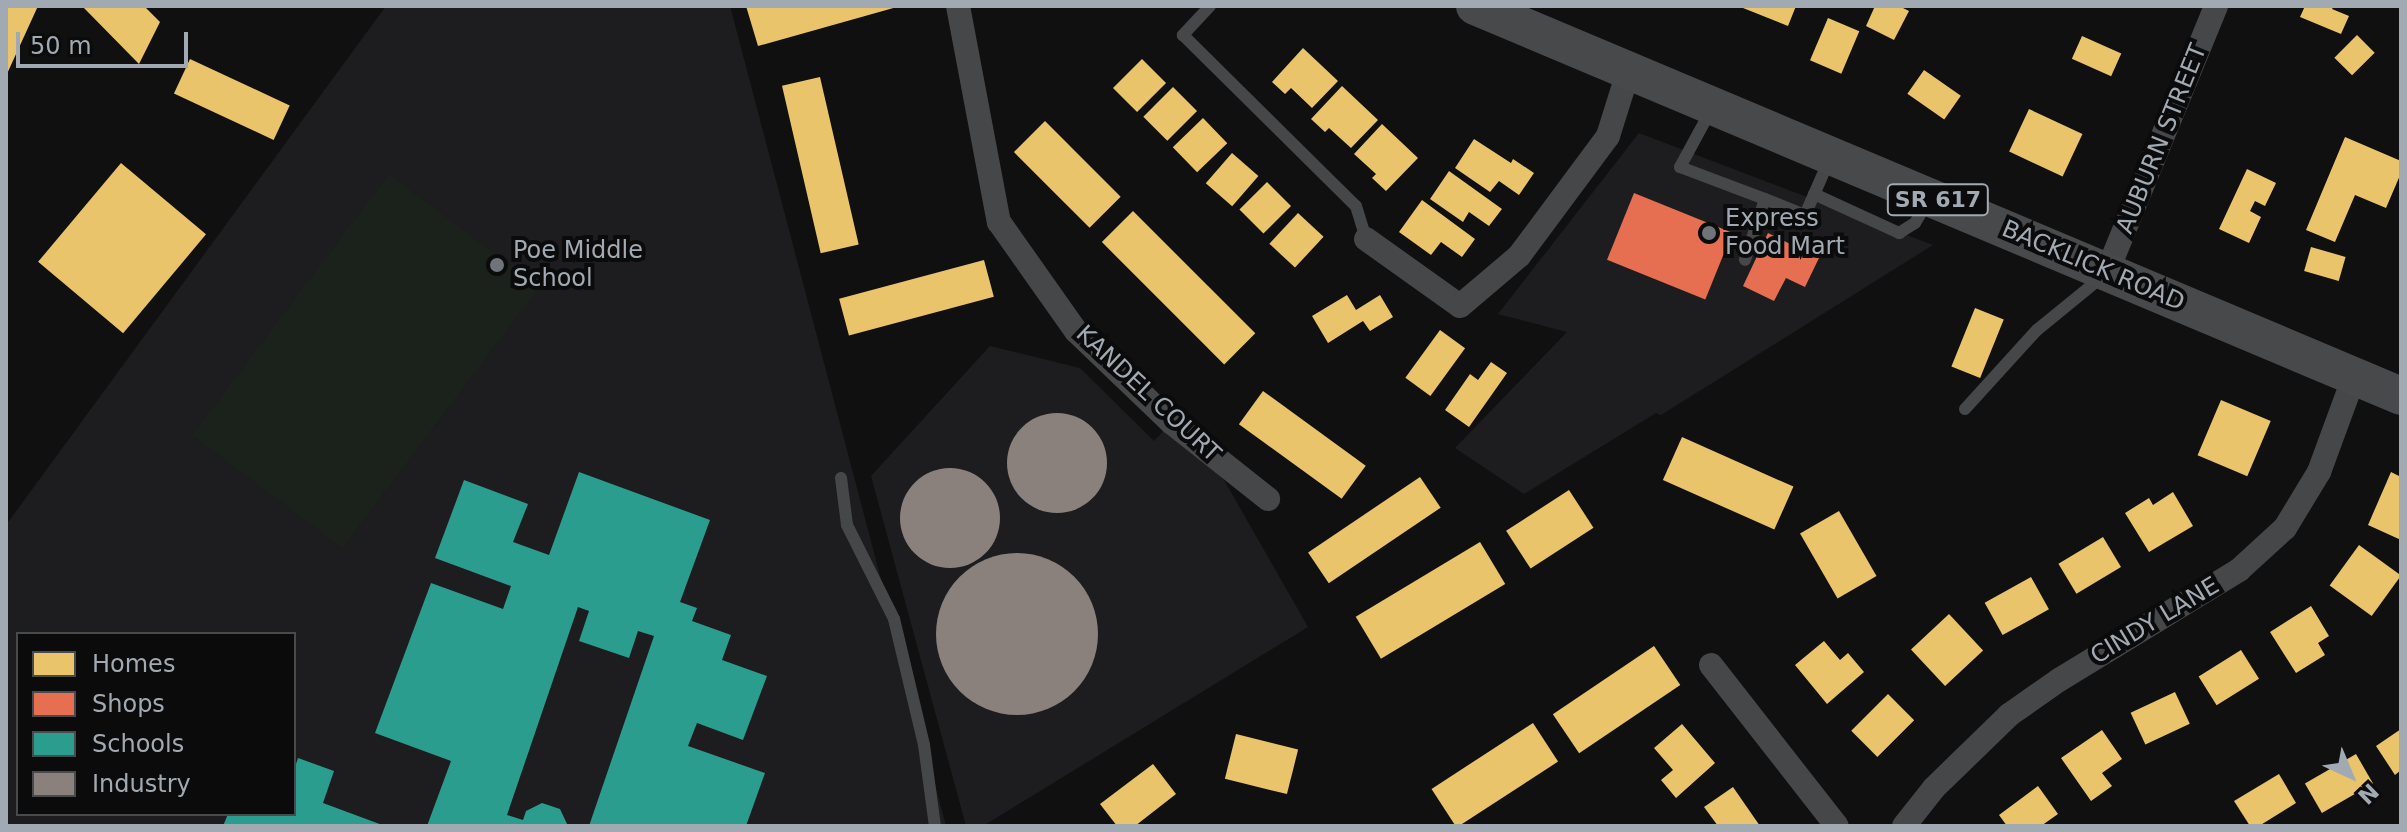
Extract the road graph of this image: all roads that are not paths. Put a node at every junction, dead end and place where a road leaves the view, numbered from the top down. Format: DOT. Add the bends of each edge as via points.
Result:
graph roads {
  1 [pos="958,6"];
  2 [pos="1210,6"];
  3 [pos="2216,6"];
  4 [pos="1497,10"];
  5 [pos="1628,72"];
  6 [pos="1712,107"];
  7 [pos="1831,156"];
  8 [pos="1814,194"];
  9 [pos="1930,197"];
  10 [pos="1765,199"];
  11 [pos="1366,239"];
  12 [pos="1745,260"];
  13 [pos="2107,272"];
  14 [pos="2354,377"];
  15 [pos="2401,396"];
  16 [pos="1965,409"];
  17 [pos="841,478"];
  18 [pos="1268,499"];
  19 [pos="1711,665"];
  20 [pos="935,826"];
  21 [pos="1837,826"];
  22 [pos="1904,826"];
  1 -- 18 [label="street, KANDEL COURT" via="999,222 1076,331 1171,422"];
  2 -- 11 [label="lane" via="1183,35 1356,206"];
  3 -- 13 [label="street, AUBURN STREET"];
  4 -- 5 [label="main road, BACKLICK ROAD / SR 617"];
  5 -- 6 [label="main road, BACKLICK ROAD / SR 617"];
  5 -- 11 [label="street" via="1608,136 1519,256 1460,306"];
  6 -- 7 [label="main road, BACKLICK ROAD / SR 617"];
  6 -- 10 [label="lane" via="1680,167"];
  7 -- 8 [label="lane"];
  7 -- 9 [label="main road, BACKLICK ROAD / SR 617"];
  8 -- 9 [label="lane" via="1899,233 1915,223"];
  8 -- 10 [label="lane" via="1805,215"];
  9 -- 13 [label="main road, BACKLICK ROAD / SR 617"];
  10 -- 12 [label="lane"];
  13 -- 14 [label="main road, BACKLICK ROAD / SR 617"];
  13 -- 16 [label="lane" via="2037,330"];
  14 -- 15 [label="main road, BACKLICK ROAD / SR 617"];
  14 -- 22 [label="street, CINDY LANE" via="2319,472 2277,537 2239,570 2009,715 1934,788"];
  17 -- 20 [label="lane" via="847,525 894,619 924,745"];
  19 -- 21 [label="street"];
}
